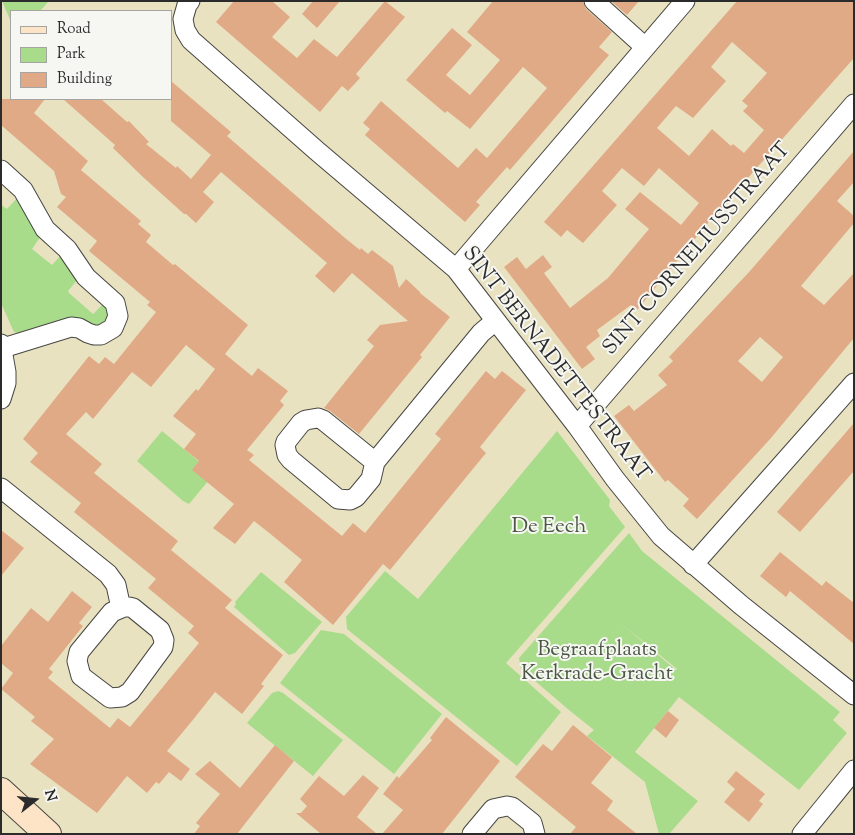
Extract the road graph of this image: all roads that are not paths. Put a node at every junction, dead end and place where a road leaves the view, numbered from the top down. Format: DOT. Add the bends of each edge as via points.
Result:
graph roads {
  1 [pos="190,1"];
  2 [pos="594,1"];
  3 [pos="685,1"];
  4 [pos="645,47"];
  5 [pos="854,104"];
  6 [pos="1,170"];
  7 [pos="456,269"];
  8 [pos="495,321"];
  9 [pos="2,346"];
  10 [pos="854,383"];
  11 [pos="1,398"];
  12 [pos="577,426"];
  13 [pos="375,462"];
  14 [pos="1,488"];
  15 [pos="693,565"];
  16 [pos="121,608"];
  17 [pos="854,695"];
  18 [pos="854,770"];
  19 [pos="1,792"];
  20 [pos="48,834"];
  21 [pos="472,834"];
  22 [pos="535,834"];
  23 [pos="802,834"];
  1 -- 7 [label="street, SINT BERNADETTESTRAAT" via="183,19 191,40"];
  2 -- 4 [label="street"];
  3 -- 4 [label="street"];
  4 -- 7 [label="street"];
  5 -- 12 [label="street, SINT CORNELIUSSTRAAT"];
  6 -- 9 [label="street" via="23,190 44,229 67,249 86,277 115,303 118,316 113,328 101,335 71,327"];
  7 -- 8 [label="street, SINT BERNADETTESTRAAT"];
  8 -- 12 [label="street, SINT BERNADETTESTRAAT"];
  8 -- 13 [label="street" via="481,333"];
  9 -- 11 [label="street" via="6,383"];
  10 -- 15 [label="street"];
  12 -- 15 [label="street, SINT BERNADETTESTRAAT" via="662,536"];
  13 -- 13 [label="street" via="318,418 301,424 285,445 291,460 343,501 356,497 371,479"];
  14 -- 16 [label="street" via="108,574 116,585"];
  15 -- 17 [label="street, SINT BERNADETTESTRAAT"];
  16 -- 16 [label="street" via="112,612 79,652 77,661 81,676 110,698 130,692 163,647 164,640 160,630 133,608"];
  18 -- 23 [label="street"];
  19 -- 20 [label="street"];
  21 -- 22 [label="street" via="493,809 507,806 532,823"];
}
